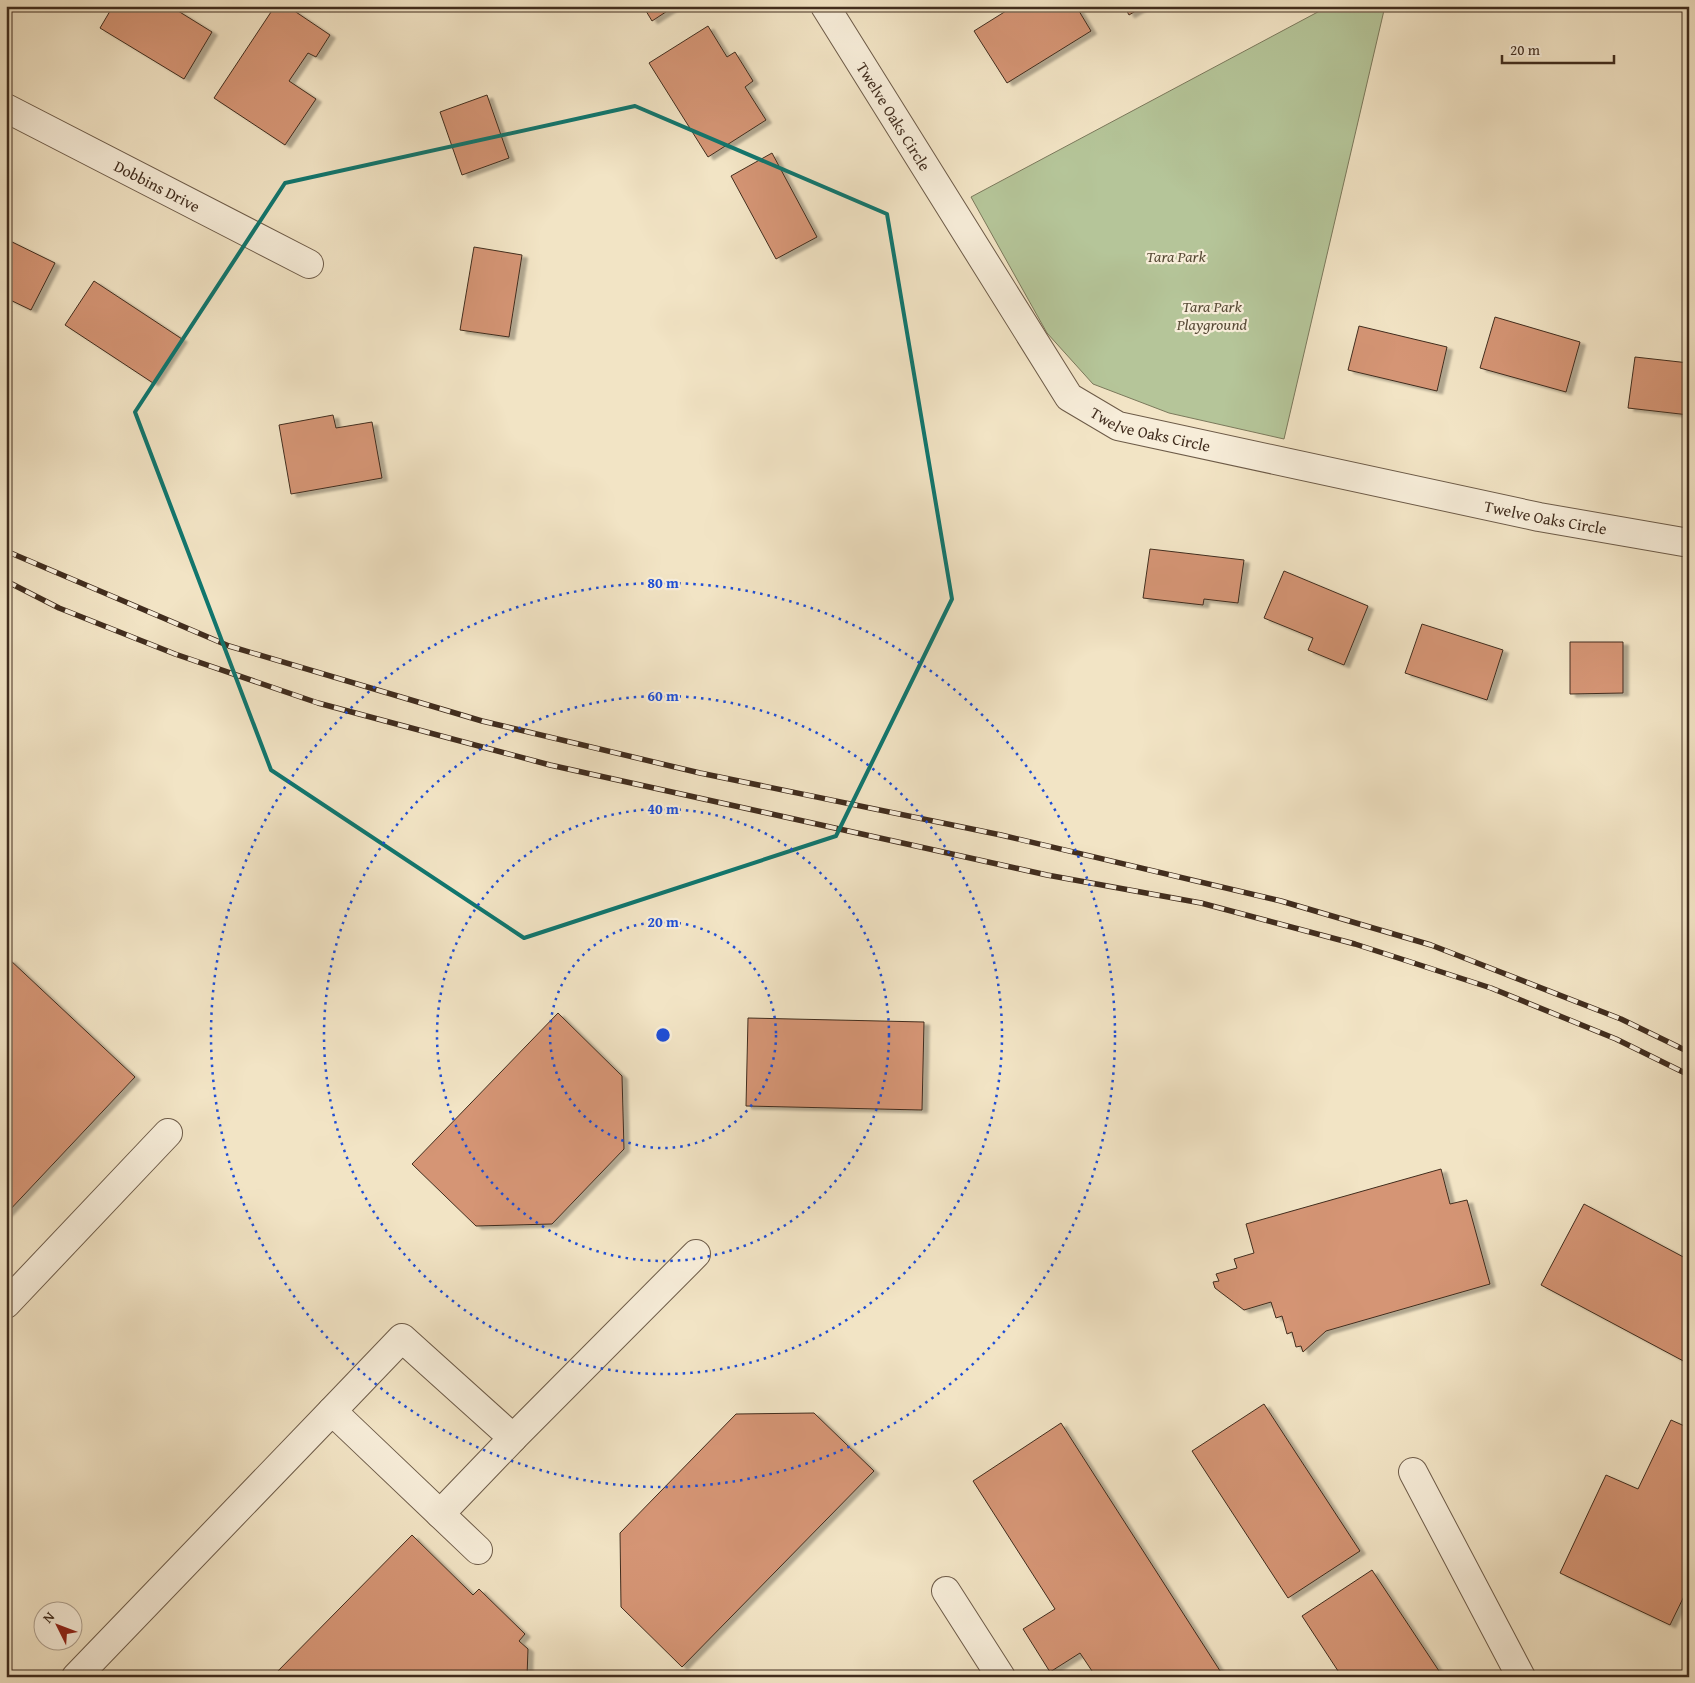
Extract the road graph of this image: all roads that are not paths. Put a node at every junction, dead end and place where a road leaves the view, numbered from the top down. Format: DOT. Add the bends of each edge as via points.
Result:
graph roads {
  1 [pos="825,6"];
  2 [pos="6,108"];
  3 [pos="309,264"];
  4 [pos="1689,543"];
  5 [pos="168,1133"];
  6 [pos="696,1254"];
  7 [pos="6,1304"];
  8 [pos="332,1411"];
  9 [pos="513,1438"];
  10 [pos="1413,1472"];
  11 [pos="440,1514"];
  12 [pos="478,1550"];
  13 [pos="946,1591"];
  14 [pos="76,1677"];
  15 [pos="1001,1677"];
  16 [pos="1521,1677"];
  1 -- 4 [label="street, Twelve Oaks Circle" via="1069,397 1118,426 1539,517"];
  2 -- 3 [label="street, Dobbins Drive"];
  5 -- 7 [label="street"];
  6 -- 9 [label="street"];
  8 -- 9 [label="street" via="402,1338"];
  8 -- 11 [label="street"];
  8 -- 14 [label="street"];
  9 -- 11 [label="street"];
  10 -- 16 [label="street"];
  11 -- 12 [label="street"];
  13 -- 15 [label="street"];
}
